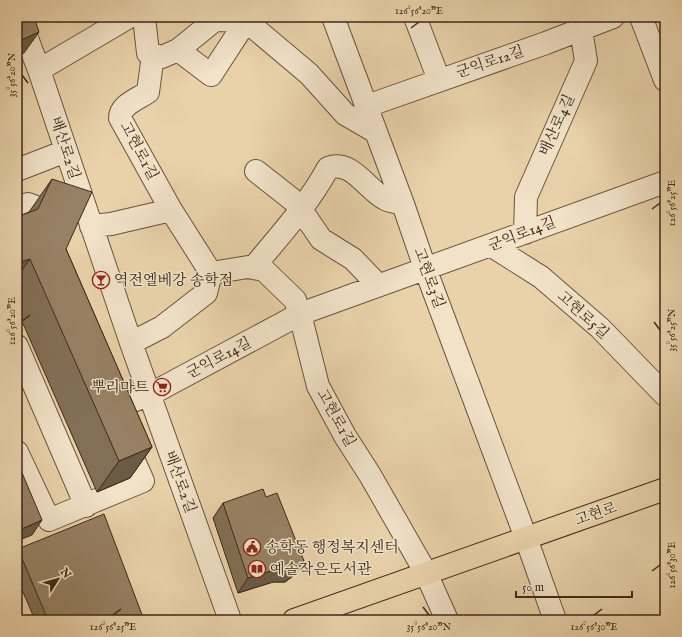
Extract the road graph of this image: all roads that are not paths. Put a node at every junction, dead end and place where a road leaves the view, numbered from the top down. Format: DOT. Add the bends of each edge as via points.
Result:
graph roads {
  1 [pos="129,17"];
  2 [pos="144,17"];
  3 [pos="333,17"];
  4 [pos="415,17"];
  5 [pos="613,17"];
  6 [pos="641,17"];
  7 [pos="18,19"];
  8 [pos="246,21"];
  9 [pos="580,23"];
  10 [pos="178,50"];
  11 [pos="153,55"];
  12 [pos="39,70"];
  13 [pos="439,80"];
  14 [pos="665,80"];
  15 [pos="367,106"];
  16 [pos="376,132"];
  17 [pos="66,151"];
  18 [pos="17,170"];
  19 [pos="256,171"];
  20 [pos="665,182"];
  21 [pos="403,204"];
  22 [pos="171,210"];
  23 [pos="301,211"];
  24 [pos="91,226"];
  25 [pos="17,229"];
  26 [pos="525,233"];
  27 [pos="69,236"];
  28 [pos="492,246"];
  29 [pos="254,268"];
  30 [pos="425,268"];
  31 [pos="211,273"];
  32 [pos="378,285"];
  33 [pos="300,314"];
  34 [pos="131,344"];
  35 [pos="17,346"];
  36 [pos="98,380"];
  37 [pos="149,395"];
  38 [pos="665,395"];
  39 [pos="111,409"];
  40 [pos="17,452"];
  41 [pos="665,489"];
  42 [pos="86,506"];
  43 [pos="526,538"];
  44 [pos="426,573"];
  45 [pos="230,620"];
  46 [pos="294,620"];
  47 [pos="447,620"];
  48 [pos="555,620"];
  1 -- 12 [label="street"];
  2 -- 11 [label="street, 고현로1길" via="148,53"];
  3 -- 15 [label="street, 고현로3길"];
  4 -- 13 [label="street"];
  5 -- 9 [label="street, 군익로12길"];
  6 -- 14 [label="street"];
  7 -- 12 [label="street, 배산로2길"];
  8 -- 10 [label="street" via="215,20"];
  8 -- 10 [label="street" via="211,75"];
  8 -- 16 [label="street" via="309,74 345,114"];
  9 -- 13 [label="street, 군익로12길"];
  9 -- 26 [label="street, 배산로4길" via="586,61 526,197"];
  10 -- 11 [label="street" via="162,57"];
  11 -- 22 [label="street, 고현로1길" via="148,92 123,108 120,118"];
  12 -- 17 [label="street, 배산로2길"];
  13 -- 15 [label="street, 군익로12길"];
  15 -- 16 [label="street, 고현로3길"];
  16 -- 21 [label="street, 고현로3길"];
  17 -- 18 [label="street"];
  17 -- 24 [label="street, 배산로2길"];
  19 -- 23 [label="street"];
  20 -- 26 [label="street, 군익로14길"];
  21 -- 23 [label="street" via="385,199 352,171 335,165 328,168"];
  21 -- 30 [label="street, 고현로3길"];
  22 -- 24 [label="street"];
  22 -- 31 [label="street"];
  23 -- 29 [label="street"];
  23 -- 32 [label="street" via="321,239 353,259"];
  24 -- 34 [label="street, 배산로2길"];
  25 -- 27 [label="street" via="28,204 74,221"];
  26 -- 28 [label="street, 군익로14길"];
  28 -- 30 [label="street, 군익로14길"];
  28 -- 38 [label="street, 고현로5길" via="541,277 600,328"];
  29 -- 31 [label="street" via="248,266"];
  29 -- 33 [label="street, 고현로1길" via="264,270 278,282 295,300"];
  30 -- 32 [label="street, 군익로14길"];
  30 -- 43 [label="street, 고현로3길"];
  31 -- 34 [label="street" via="206,293 162,327"];
  32 -- 33 [label="street, 군익로14길"];
  33 -- 37 [label="street, 군익로14길"];
  33 -- 44 [label="street, 고현로1길" via="318,386"];
  34 -- 37 [label="street, 배산로2길"];
  35 -- 42 [label="street"];
  36 -- 39 [label="street"];
  37 -- 39 [label="street, 군익로14길"];
  37 -- 45 [label="street, 배산로2길"];
  39 -- 42 [label="street" via="143,481"];
  40 -- 42 [label="street" via="49,520"];
  41 -- 43 [label="main road, 고현로"];
  43 -- 44 [label="main road, 고현로"];
  43 -- 48 [label="street"];
  44 -- 46 [label="main road, 고현로"];
  44 -- 47 [label="street"];
}
